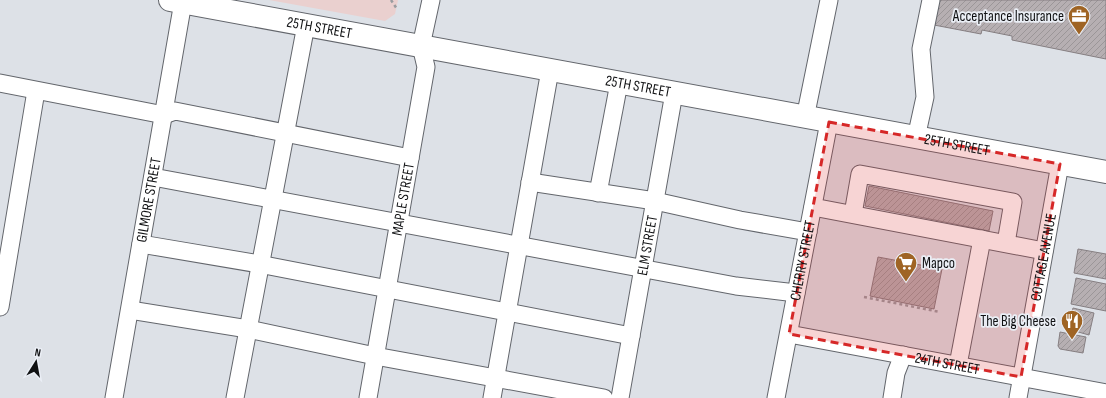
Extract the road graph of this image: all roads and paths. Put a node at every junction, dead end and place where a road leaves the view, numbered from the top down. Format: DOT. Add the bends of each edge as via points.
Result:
graph roads {
  1 [pos="391,0"];
  2 [pos="431,0"];
  3 [pos="829,0"];
  4 [pos="931,0"];
  5 [pos="177,1"];
  6 [pos="397,9"];
  7 [pos="306,25"];
  8 [pos="421,46"];
  9 [pos="550,70"];
  10 [pos="619,83"];
  11 [pos="0,84"];
  12 [pos="36,91"];
  13 [pos="674,93"];
  14 [pos="164,114"];
  15 [pos="805,118"];
  16 [pos="829,122"];
  17 [pos="284,132"];
  18 [pos="916,138"];
  19 [pos="410,158"];
  20 [pos="1060,164"];
  21 [pos="1106,172"];
  22 [pos="153,177"];
  23 [pos="530,182"];
  24 [pos="598,193"];
  25 [pos="273,198"];
  26 [pos="655,201"];
  27 [pos="813,207"];
  28 [pos="853,214"];
  29 [pos="399,222"];
  30 [pos="808,232"];
  31 [pos="982,239"];
  32 [pos="141,244"];
  33 [pos="519,244"];
  34 [pos="1006,244"];
  35 [pos="1044,251"];
  36 [pos="259,264"];
  37 [pos="643,268"];
  38 [pos="387,290"];
  39 [pos="796,293"];
  40 [pos="864,297"];
  41 [pos="0,307"];
  42 [pos="130,310"];
  43 [pos="940,312"];
  44 [pos="507,313"];
  45 [pos="248,329"];
  46 [pos="788,334"];
  47 [pos="632,336"];
  48 [pos="903,355"];
  49 [pos="375,356"];
  50 [pos="958,366"];
  51 [pos="495,377"];
  52 [pos="1021,377"];
  53 [pos="1106,393"];
  54 [pos="114,398"];
  55 [pos="236,398"];
  56 [pos="368,398"];
  57 [pos="492,398"];
  58 [pos="604,398"];
  59 [pos="620,398"];
  60 [pos="776,398"];
  61 [pos="892,398"];
  62 [pos="1018,398"];
  1 -- 6 [label="path"];
  2 -- 8 [label="street, MAPLE STREET"];
  3 -- 15 [label="street"];
  4 -- 18 [label="street" via="921,49 925,97"];
  5 -- 7 [label="main road, 25TH STREET"];
  5 -- 14 [label="street, GILMORE STREET"];
  7 -- 8 [label="main road, 25TH STREET"];
  7 -- 17 [label="street"];
  8 -- 9 [label="main road, 25TH STREET"];
  8 -- 19 [label="street, MAPLE STREET" via="426,67"];
  9 -- 10 [label="main road, 25TH STREET"];
  9 -- 23 [label="street"];
  10 -- 13 [label="main road, 25TH STREET"];
  10 -- 24 [label="street"];
  11 -- 12 [label="street"];
  12 -- 14 [label="street"];
  12 -- 41 [label="street"];
  13 -- 15 [label="main road, 25TH STREET"];
  13 -- 26 [label="street, ELM STREET"];
  14 -- 17 [label="street" via="175,111"];
  14 -- 22 [label="street, GILMORE STREET"];
  15 -- 16 [label="main road, 25TH STREET"];
  16 -- 18 [label="main road, 25TH STREET"];
  16 -- 27 [label="street, CHERRY STREET"];
  17 -- 19 [label="street"];
  17 -- 25 [label="street"];
  18 -- 20 [label="main road, 25TH STREET"];
  19 -- 29 [label="street, MAPLE STREET"];
  20 -- 21 [label="main road, 25TH STREET"];
  20 -- 35 [label="street, COTTAGE AVENUE"];
  22 -- 25 [label="street"];
  22 -- 32 [label="street, GILMORE STREET"];
  23 -- 24 [label="street"];
  23 -- 33 [label="street"];
  24 -- 26 [label="street"];
  25 -- 29 [label="street"];
  25 -- 36 [label="street"];
  26 -- 30 [label="street"];
  26 -- 37 [label="street, ELM STREET"];
  27 -- 28 [label="street"];
  27 -- 30 [label="street, CHERRY STREET"];
  28 -- 31 [label="street"];
  28 -- 34 [label="street" via="860,174 1013,202"];
  29 -- 33 [label="street"];
  29 -- 38 [label="street, MAPLE STREET"];
  30 -- 39 [label="street, CHERRY STREET"];
  31 -- 34 [label="street"];
  31 -- 50 [label="street"];
  32 -- 36 [label="street"];
  32 -- 42 [label="street, GILMORE STREET"];
  33 -- 37 [label="street"];
  33 -- 44 [label="street"];
  34 -- 35 [label="street"];
  35 -- 52 [label="street, COTTAGE AVENUE"];
  36 -- 38 [label="street"];
  36 -- 45 [label="street"];
  37 -- 39 [label="street" via="736,286"];
  37 -- 47 [label="street, ELM STREET"];
  38 -- 44 [label="street"];
  38 -- 49 [label="street, MAPLE STREET"];
  39 -- 46 [label="street, CHERRY STREET"];
  40 -- 43 [label="path"];
  42 -- 45 [label="street"];
  42 -- 54 [label="street, GILMORE STREET"];
  44 -- 47 [label="street"];
  44 -- 51 [label="street"];
  45 -- 49 [label="street"];
  45 -- 55 [label="street"];
  46 -- 48 [label="street, 24TH STREET"];
  46 -- 60 [label="street, CHERRY STREET"];
  47 -- 59 [label="street, ELM STREET"];
  48 -- 50 [label="street, 24TH STREET"];
  48 -- 61 [label="street" via="896,373"];
  49 -- 51 [label="street"];
  49 -- 56 [label="street, MAPLE STREET"];
  50 -- 52 [label="street, 24TH STREET"];
  51 -- 57 [label="street"];
  51 -- 58 [label="street"];
  52 -- 53 [label="street, 24TH STREET"];
  52 -- 62 [label="street, COTTAGE AVENUE"];
}
